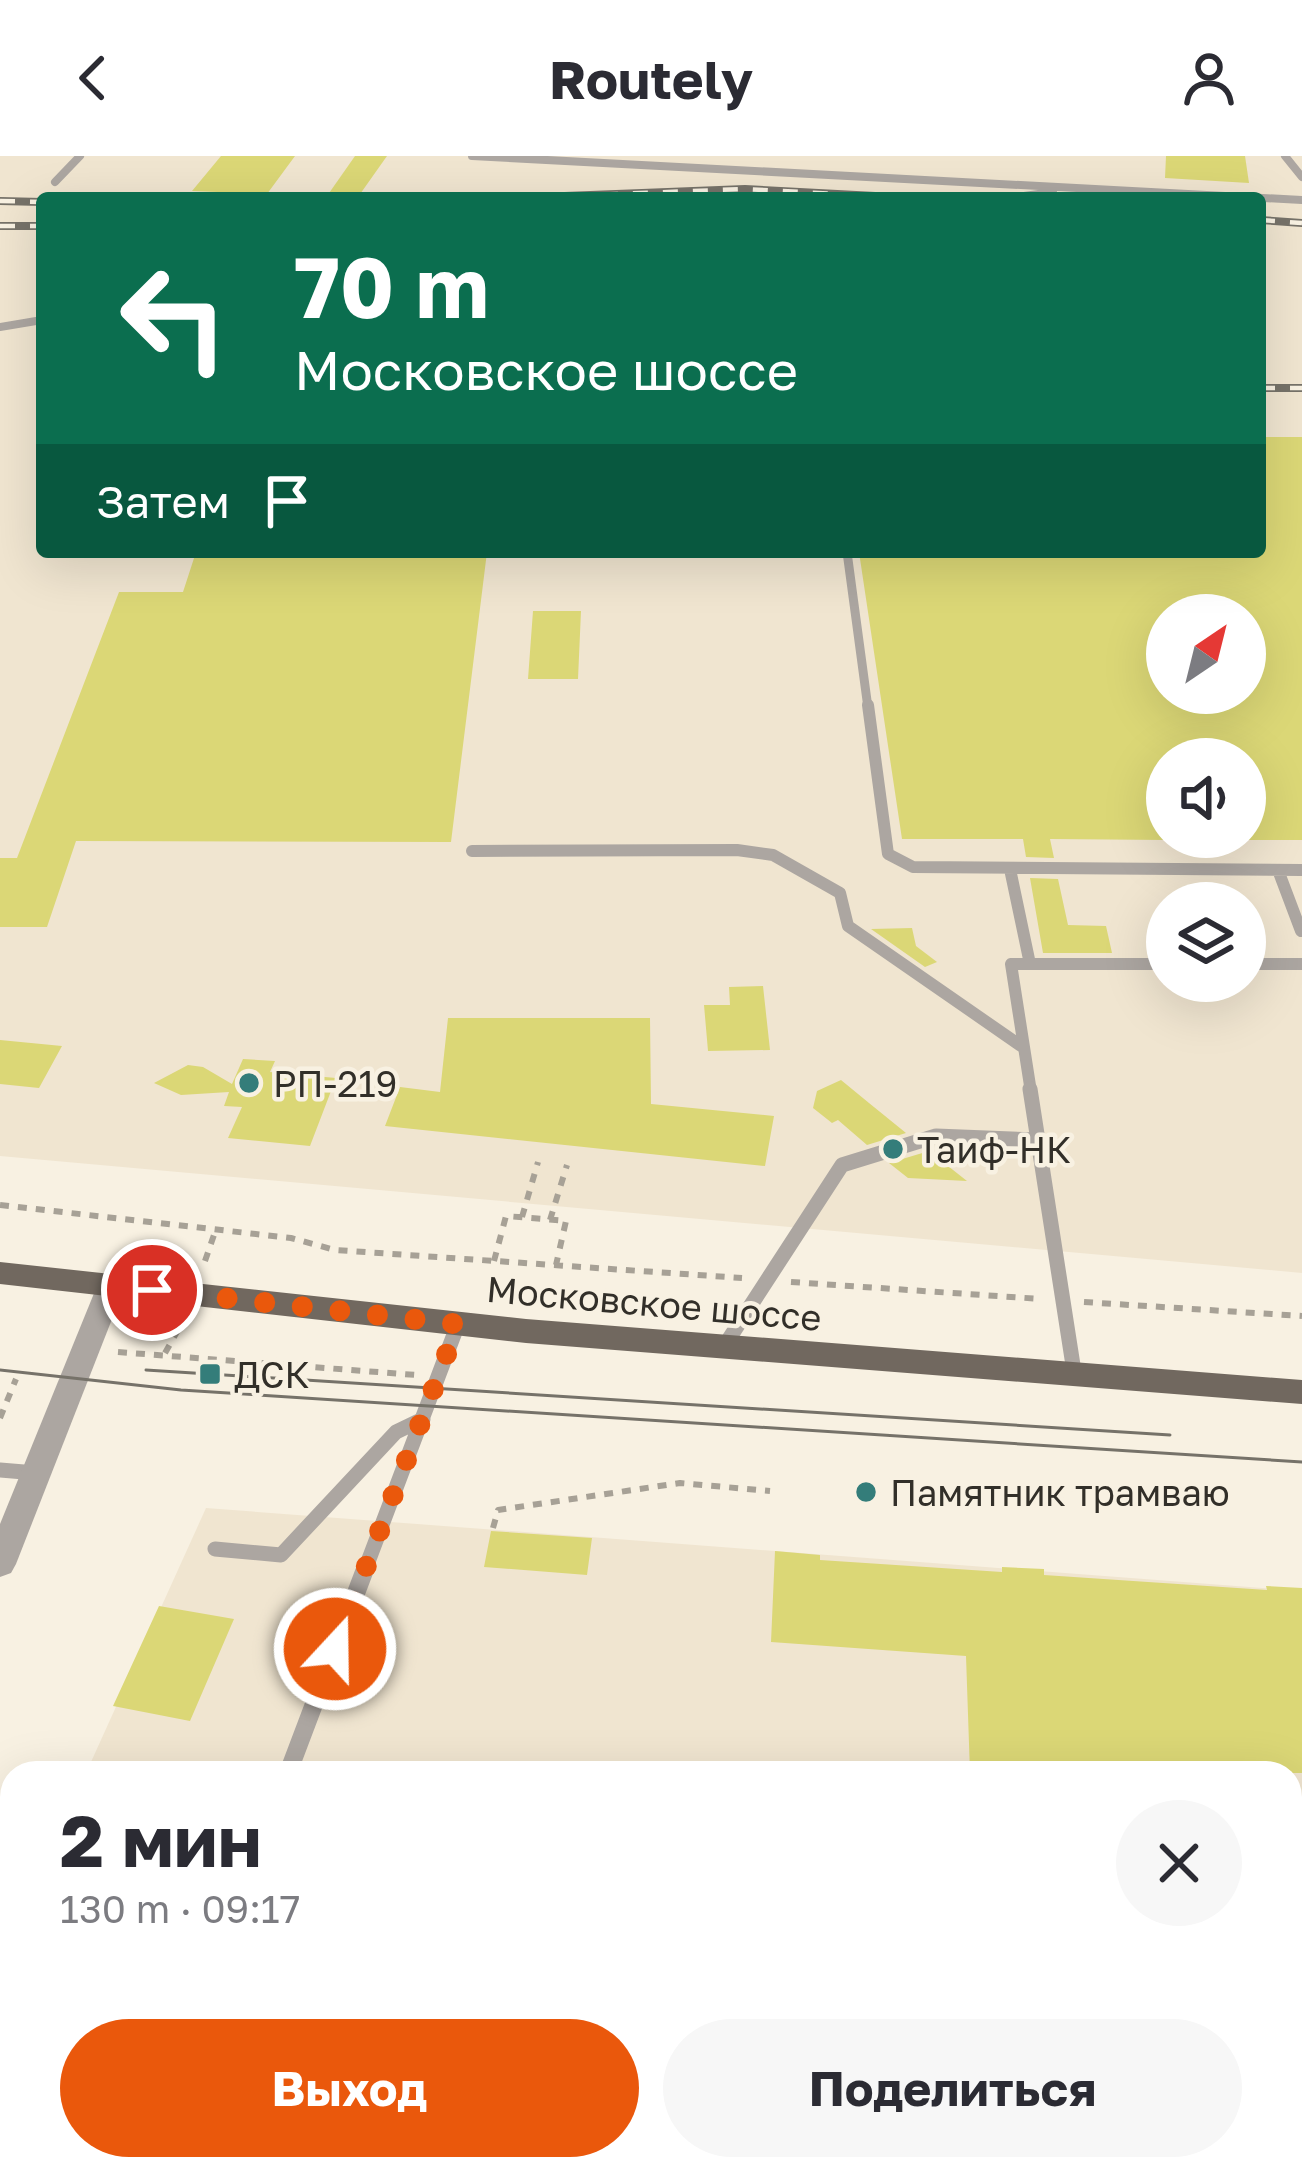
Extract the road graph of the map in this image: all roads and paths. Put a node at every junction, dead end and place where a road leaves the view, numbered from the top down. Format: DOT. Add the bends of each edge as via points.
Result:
graph roads {
  1 [pos="80,156"];
  2 [pos="472,156"];
  3 [pos="1285,156"];
  4 [pos="1302,177"];
  5 [pos="55,182"];
  6 [pos="1066,187"];
  7 [pos="1041,192"];
  8 [pos="1157,192"];
  9 [pos="1266,198"];
  10 [pos="1302,200"];
  11 [pos="36,321"];
  12 [pos="0,327"];
  13 [pos="848,558"];
  14 [pos="472,851"];
  15 [pos="1010,869"];
  16 [pos="1278,870"];
  17 [pos="1302,870"];
  18 [pos="1301,931"];
  19 [pos="1030,964"];
  20 [pos="1146,964"];
  21 [pos="1266,964"];
  22 [pos="1302,964"];
  23 [pos="1024,1048"];
  24 [pos="1038,1140"];
  25 [pos="538,1162"];
  26 [pos="567,1165"];
  27 [pos="0,1205"];
  28 [pos="521,1217"];
  29 [pos="550,1220"];
  30 [pos="216,1229"];
  31 [pos="205,1261"];
  32 [pos="494,1261"];
  33 [pos="556,1265"];
  34 [pos="0,1273"];
  35 [pos="767,1280"];
  36 [pos="111,1286"];
  37 [pos="1063,1301"];
  38 [pos="1302,1316"];
  39 [pos="458,1324"];
  40 [pos="178,1330"];
  41 [pos="723,1348"];
  42 [pos="84,1350"];
  43 [pos="164,1355"];
  44 [pos="439,1377"];
  45 [pos="1075,1378"];
  46 [pos="16,1379"];
  47 [pos="1302,1392"];
  48 [pos="0,1418"];
  49 [pos="423,1419"];
  50 [pos="0,1470"];
  51 [pos="36,1473"];
  52 [pos="770,1491"];
  53 [pos="494,1528"];
  54 [pos="215,1549"];
  55 [pos="0,1564"];
  56 [pos="293,1761"];
  1 -- 5 [label="lane"];
  2 -- 6 [label="lane"];
  3 -- 4 [label="lane"];
  6 -- 7 [label="lane"];
  6 -- 8 [label="lane"];
  9 -- 10 [label="lane"];
  11 -- 12 [label="lane"];
  13 -- 15 [label="lane" via="888,854 913,868"];
  14 -- 23 [label="lane" via="773,855 840,892 848,926"];
  15 -- 16 [label="lane"];
  15 -- 19 [label="lane"];
  16 -- 17 [label="lane"];
  16 -- 18 [label="lane"];
  19 -- 20 [label="lane"];
  19 -- 23 [label="lane" via="1011,964"];
  21 -- 22 [label="lane"];
  23 -- 24 [label="lane"];
  24 -- 35 [label="lane" via="936,1136 842,1165"];
  24 -- 37 [label="lane"];
  25 -- 28 [label="path"];
  26 -- 29 [label="path"];
  27 -- 30 [label="path"];
  28 -- 29 [label="path"];
  28 -- 32 [label="path" via="506,1216"];
  29 -- 33 [label="path" via="566,1221"];
  30 -- 31 [label="path"];
  30 -- 32 [label="path" via="335,1250"];
  32 -- 33 [label="path"];
  33 -- 35 [label="path"];
  34 -- 36 [label="main road, Московское шоссе"];
  35 -- 37 [label="path"];
  35 -- 41 [label="lane"];
  36 -- 39 [label="main road, Московское шоссе"];
  36 -- 42 [label="street"];
  37 -- 38 [label="path"];
  37 -- 45 [label="lane"];
  39 -- 41 [label="main road, Московское шоссе"];
  39 -- 44 [label="lane"];
  40 -- 43 [label="path"];
  41 -- 45 [label="main road, Московское шоссе"];
  42 -- 43 [label="path"];
  42 -- 51 [label="street"];
  43 -- 44 [label="path"];
  44 -- 49 [label="lane"];
  45 -- 47 [label="main road, Московское шоссе"];
  46 -- 48 [label="path"];
  49 -- 54 [label="lane" via="396,1432 281,1555"];
  49 -- 56 [label="lane"];
  50 -- 51 [label="lane"];
  51 -- 55 [label="street"];
  52 -- 53 [label="path" via="680,1484 498,1510"];
}
